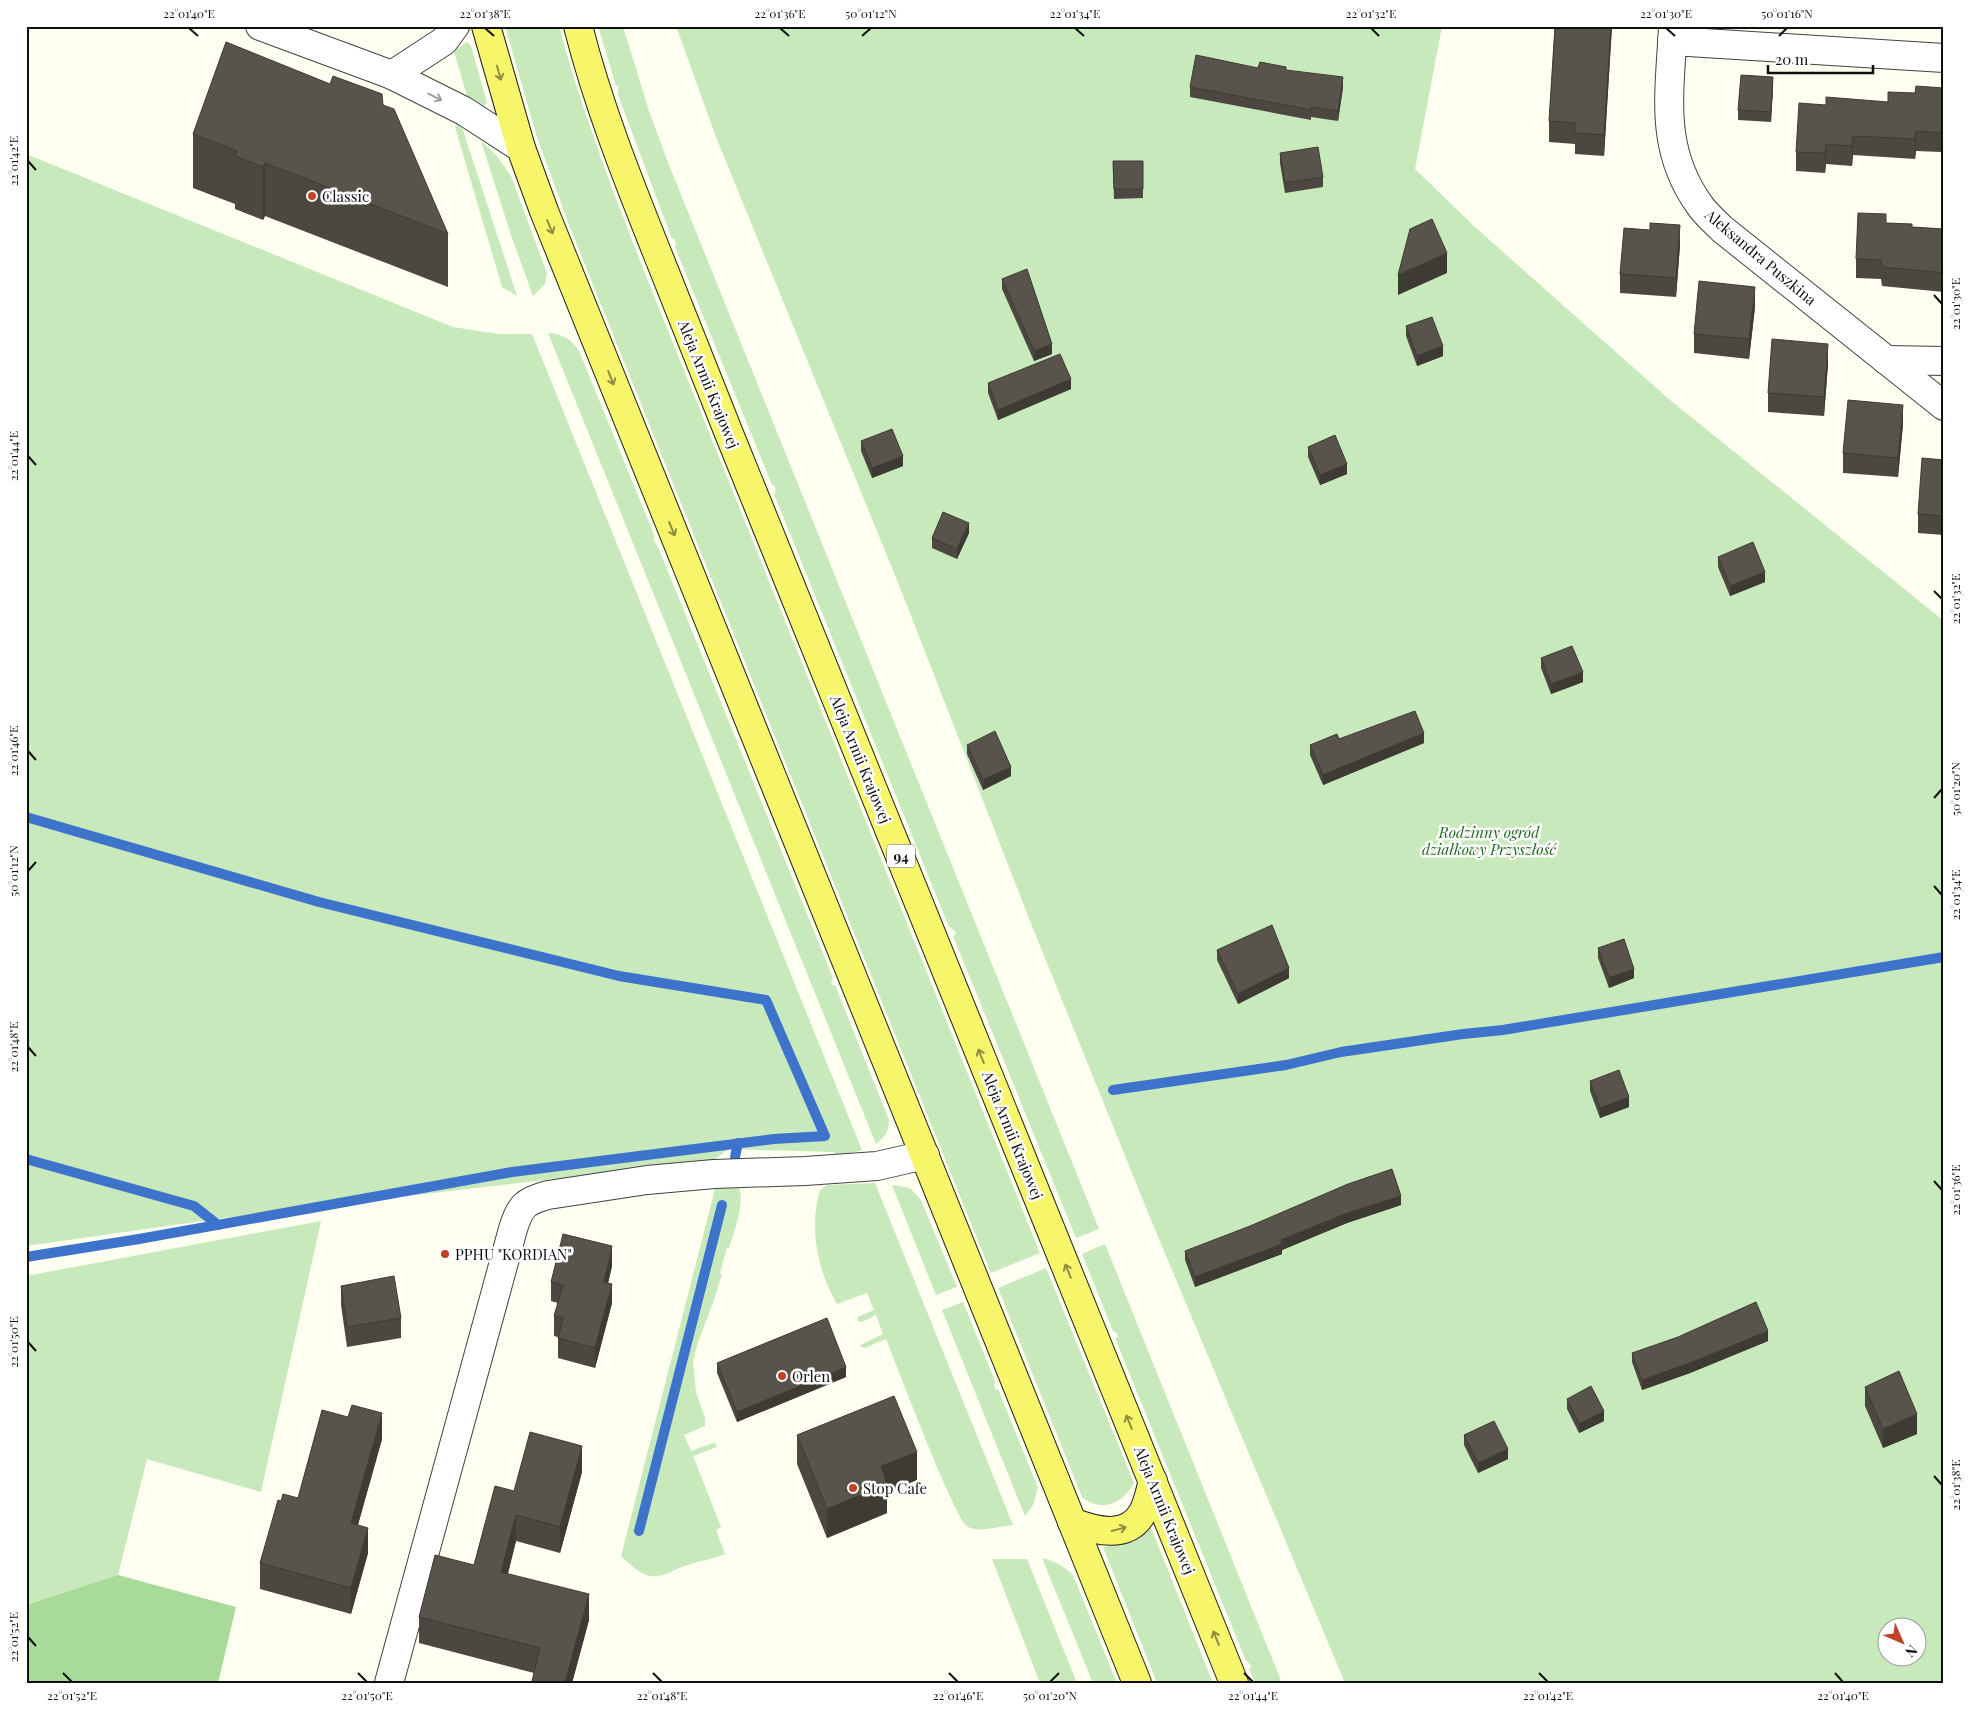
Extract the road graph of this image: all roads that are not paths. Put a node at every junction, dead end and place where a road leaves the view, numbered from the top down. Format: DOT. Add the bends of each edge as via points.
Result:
graph roads {
  1 [pos="260,26"];
  2 [pos="455,26"];
  3 [pos="486,26"];
  4 [pos="578,26"];
  5 [pos="1673,34"];
  6 [pos="1944,58"];
  7 [pos="392,75"];
  8 [pos="521,148"];
  9 [pos="1886,360"];
  10 [pos="1944,361"];
  11 [pos="1944,406"];
  12 [pos="925,1155"];
  13 [pos="1153,1481"];
  14 [pos="1072,1522"];
  15 [pos="389,1683"];
  16 [pos="1137,1683"];
  17 [pos="1234,1683"];
  1 -- 7 [label="street"];
  2 -- 7 [label="street" via="444,41"];
  3 -- 8 [label="main road, one-way"];
  13 -- 4 [label="main road, Aleja Armii Krajowej / 94, one-way" via="707,381 608,124"];
  5 -- 6 [label="street"];
  5 -- 9 [label="street, Aleksandra Puszkina" via="1669,126 1674,155 1702,207 1722,229"];
  7 -- 8 [label="street, one-way" via="464,111"];
  8 -- 12 [label="main road, one-way" via="583,311"];
  9 -- 10 [label="street"];
  9 -- 11 [label="street, Aleksandra Puszkina"];
  12 -- 14 [label="main road"];
  12 -- 15 [label="street" via="877,1166 647,1180 548,1195 525,1204 518,1212 513,1229"];
  14 -- 13 [label="main road, one-way" via="1106,1532 1124,1529 1143,1512"];
  17 -- 13 [label="main road, Aleja Armii Krajowej / 94, one-way"];
  14 -- 16 [label="main road"];
}
